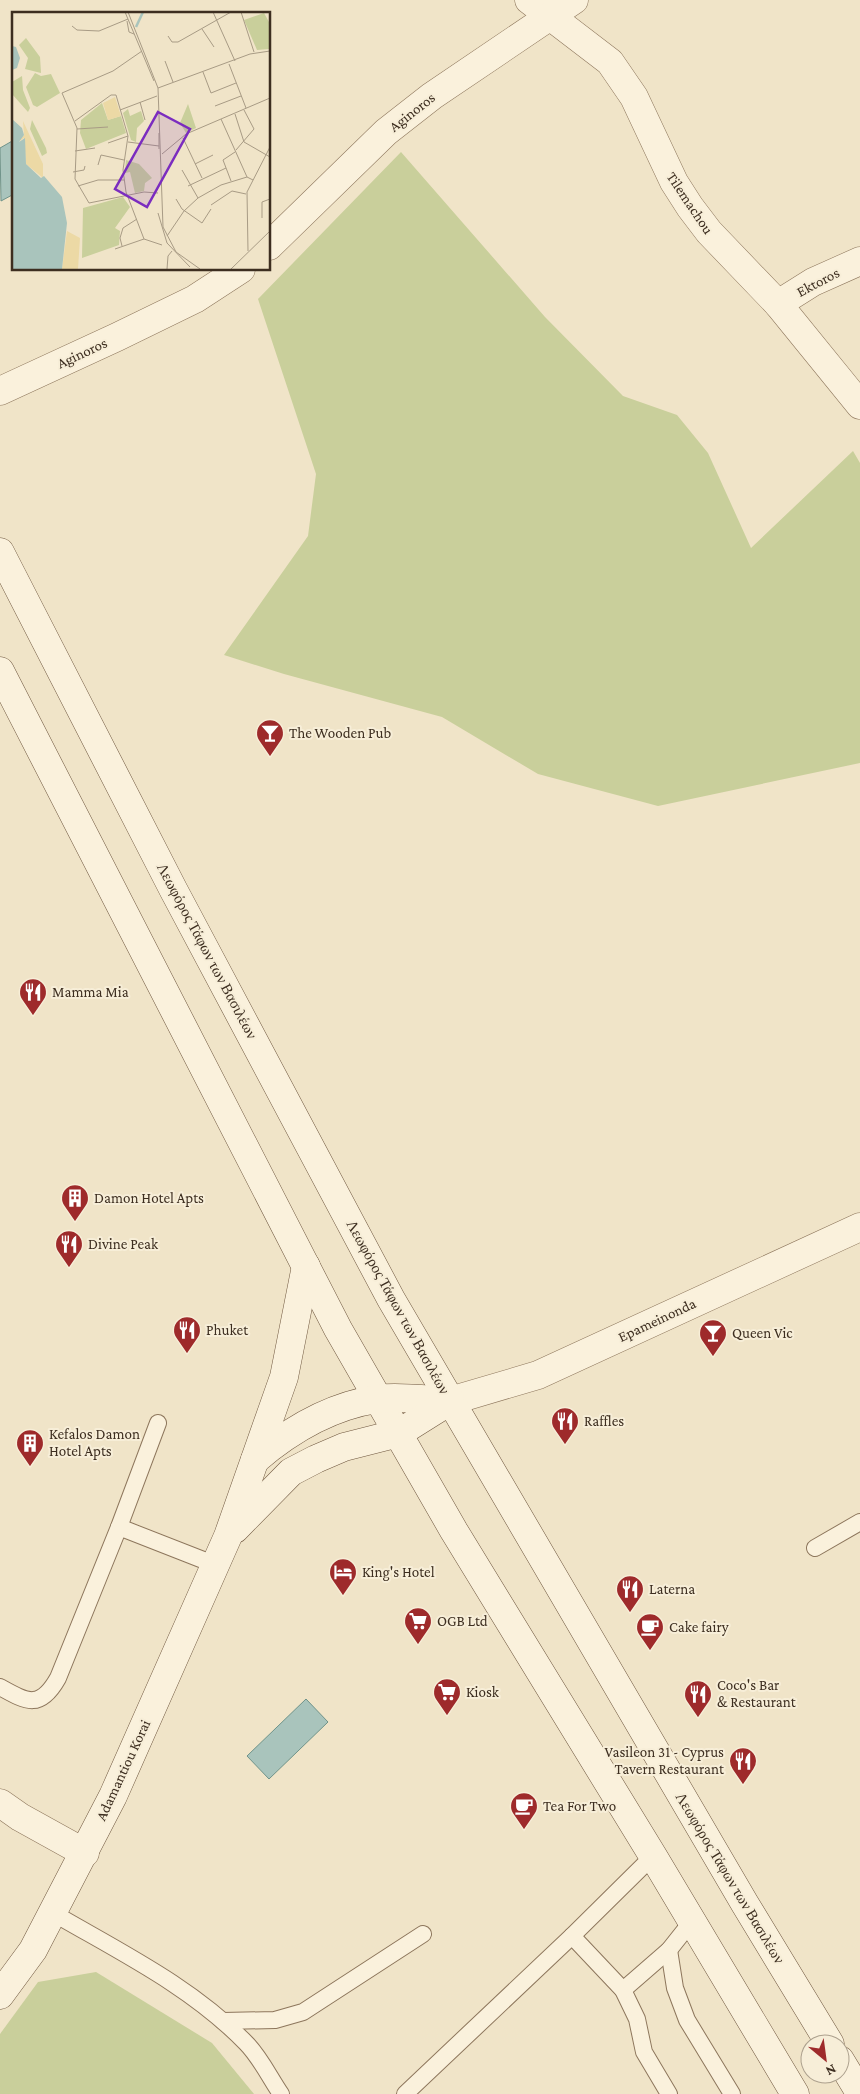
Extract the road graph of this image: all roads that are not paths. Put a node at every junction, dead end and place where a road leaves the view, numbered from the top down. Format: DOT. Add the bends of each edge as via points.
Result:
graph roads {
  1 [pos="574,0"];
  2 [pos="539,8"];
  3 [pos="270,245"];
  4 [pos="860,261"];
  5 [pos="239,270"];
  6 [pos="778,304"];
  7 [pos="0,391"];
  8 [pos="860,405"];
  9 [pos="0,552"];
  10 [pos="0,670"];
  11 [pos="860,1227"];
  12 [pos="306,1266"];
  13 [pos="379,1399"];
  14 [pos="450,1401"];
  15 [pos="158,1423"];
  16 [pos="399,1433"];
  17 [pos="254,1461"];
  18 [pos="860,1522"];
  19 [pos="120,1527"];
  20 [pos="228,1536"];
  21 [pos="815,1548"];
  22 [pos="216,1565"];
  23 [pos="0,1687"];
  24 [pos="0,1803"];
  25 [pos="84,1853"];
  26 [pos="653,1856"];
  27 [pos="53,1913"];
  28 [pos="692,1921"];
  29 [pos="423,1934"];
  30 [pos="572,1936"];
  31 [pos="669,1950"];
  32 [pos="622,1990"];
  33 [pos="0,1995"];
  34 [pos="223,2021"];
  35 [pos="824,2034"];
  36 [pos="850,2076"];
  37 [pos="860,2093"];
  38 [pos="281,2094"];
  39 [pos="405,2094"];
  40 [pos="669,2094"];
  41 [pos="732,2094"];
  42 [pos="795,2094"];
  1 -- 2 [label="main road, Aginoros"];
  2 -- 3 [label="main road, Aginoros" via="386,132"];
  2 -- 6 [label="main road, Tilemachou" via="610,62 634,97 674,182 690,207 709,232"];
  4 -- 6 [label="main road, Ektoros" via="813,282"];
  5 -- 7 [label="main road, Aginoros" via="186,303"];
  6 -- 8 [label="main road, Tilemachou"];
  9 -- 14 [label="main road, Λεωφόρος Τάφων των Βασιλέων" via="182,906 391,1299"];
  10 -- 12 [label="main road"];
  11 -- 14 [label="main road, Epameinonda" via="538,1375"];
  12 -- 13 [label="main road"];
  12 -- 17 [label="main road, Adamantiou Korai" via="284,1377"];
  13 -- 14 [label="main road"];
  13 -- 16 [label="main road"];
  13 -- 17 [label="main road" via="322,1414 275,1443"];
  14 -- 16 [label="main road, Adamantiou Korai"];
  14 -- 35 [label="main road, Λεωφόρος Τάφων των Βασιλέων"];
  15 -- 19 [label="lane"];
  16 -- 20 [label="main road, Adamantiou Korai" via="344,1447 292,1472"];
  16 -- 26 [label="main road" via="454,1532"];
  17 -- 20 [label="main road, Adamantiou Korai"];
  18 -- 21 [label="lane"];
  19 -- 22 [label="lane"];
  19 -- 23 [label="lane" via="52,1688 44,1696 24,1701"];
  20 -- 22 [label="main road, Adamantiou Korai"];
  22 -- 25 [label="main road, Adamantiou Korai" via="113,1796"];
  24 -- 25 [label="main road"];
  25 -- 27 [label="main road, Adamantiou Korai"];
  26 -- 28 [label="main road"];
  26 -- 30 [label="lane"];
  27 -- 33 [label="main road, Adamantiou Korai"];
  27 -- 34 [label="lane" via="176,1984"];
  28 -- 31 [label="lane"];
  28 -- 42 [label="main road"];
  29 -- 34 [label="lane" via="303,2012 275,2020"];
  30 -- 32 [label="lane"];
  30 -- 39 [label="lane"];
  31 -- 32 [label="lane"];
  31 -- 41 [label="lane" via="675,1988 687,2020"];
  32 -- 40 [label="lane" via="637,2019 644,2052"];
  34 -- 38 [label="lane" via="248,2045"];
  36 -- 37 [label="main road"];
}
